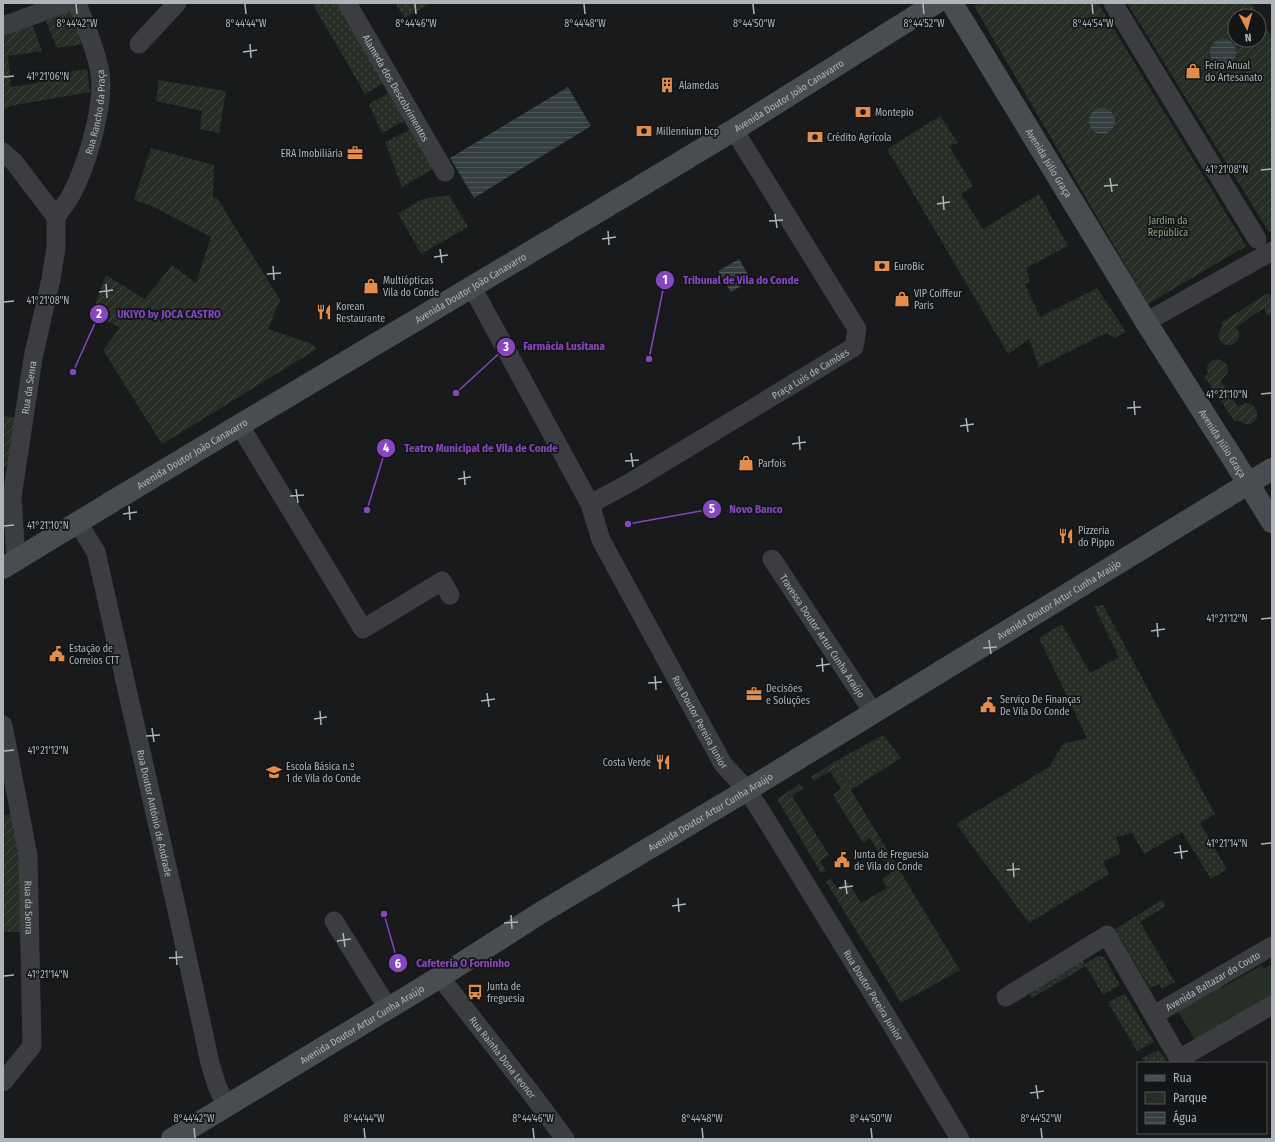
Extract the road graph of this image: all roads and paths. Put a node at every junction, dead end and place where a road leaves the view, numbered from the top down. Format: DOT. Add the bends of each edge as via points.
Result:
graph roads {
  1 [pos="66,3"];
  2 [pos="77,3"];
  3 [pos="177,3"];
  4 [pos="347,3"];
  5 [pos="936,3"];
  6 [pos="952,3"];
  7 [pos="1112,3"];
  8 [pos="3,26"];
  9 [pos="139,44"];
  10 [pos="734,130"];
  11 [pos="3,152"];
  12 [pos="444,172"];
  13 [pos="56,217"];
  14 [pos="1257,239"];
  15 [pos="1272,251"];
  16 [pos="472,287"];
  17 [pos="1146,322"];
  18 [pos="240,426"];
  19 [pos="1272,469"];
  20 [pos="1248,483"];
  21 [pos="590,504"];
  22 [pos="1272,522"];
  23 [pos="78,523"];
  24 [pos="772,559"];
  25 [pos="10,564"];
  26 [pos="450,595"];
  27 [pos="873,712"];
  28 [pos="3,725"];
  29 [pos="746,790"];
  30 [pos="334,921"];
  31 [pos="1272,946"];
  32 [pos="440,977"];
  33 [pos="1006,997"];
  34 [pos="1272,1005"];
  35 [pos="388,1008"];
  36 [pos="1154,1016"];
  37 [pos="3,1082"];
  38 [pos="226,1107"];
  39 [pos="172,1139"];
  40 [pos="565,1139"];
  41 [pos="960,1139"];
  1 -- 8 [label="street"];
  2 -- 13 [label="street, Rua Rancho da Praça" via="95,51 100,74 100,96 95,127 79,179 70,198"];
  3 -- 9 [label="street"];
  4 -- 12 [label="street, Alameda dos Descobrimentos"];
  5 -- 10 [label="street, Avenida Doutor João Canavarro"];
  6 -- 17 [label="street, Avenida Júlio Graça"];
  7 -- 14 [label="street"];
  10 -- 16 [label="street, Avenida Doutor João Canavarro"];
  10 -- 21 [label="street, Praça Luís de Camões" via="857,329 854,347"];
  11 -- 13 [label="street" via="14,162"];
  13 -- 25 [label="street, Rua da Senra" via="56,248 33,358 12,497"];
  15 -- 17 [label="street"];
  16 -- 18 [label="street, Avenida Doutor João Canavarro"];
  16 -- 21 [label="street, Rua Doutor Pereira Junior"];
  17 -- 20 [label="street, Avenida Júlio Graça"];
  18 -- 23 [label="street, Avenida Doutor João Canavarro"];
  18 -- 26 [label="street" via="363,630 442,581"];
  19 -- 20 [label="street, Avenida Doutor Artur Cunha Araújo"];
  20 -- 22 [label="street"];
  20 -- 27 [label="street, Avenida Doutor Artur Cunha Araújo"];
  21 -- 29 [label="street, Rua Doutor Pereira Junior" via="601,540 723,764"];
  23 -- 25 [label="street, Avenida Doutor João Canavarro"];
  23 -- 38 [label="street, Rua Doutor António de Andrade" via="96,552 210,1063"];
  24 -- 27 [label="street, Travessa Doutor Artur Cunha Araújo"];
  27 -- 29 [label="street, Avenida Doutor Artur Cunha Araújo"];
  28 -- 37 [label="street, Rua da Senra" via="28,856 32,1046"];
  29 -- 32 [label="street, Avenida Doutor Artur Cunha Araújo" via="542,912"];
  29 -- 41 [label="street, Rua Doutor Pereira Junior"];
  30 -- 35 [label="street"];
  31 -- 36 [label="street, Avenida Baltazar do Couto"];
  32 -- 35 [label="street, Avenida Doutor Artur Cunha Araújo"];
  32 -- 40 [label="street, Rua Rainha Dona Leonor"];
  33 -- 36 [label="street" via="1107,935"];
  34 -- 36 [label="street" via="1178,1058"];
  35 -- 38 [label="street, Avenida Doutor Artur Cunha Araújo"];
  38 -- 39 [label="street, Avenida Doutor Artur Cunha Araújo"];
}
